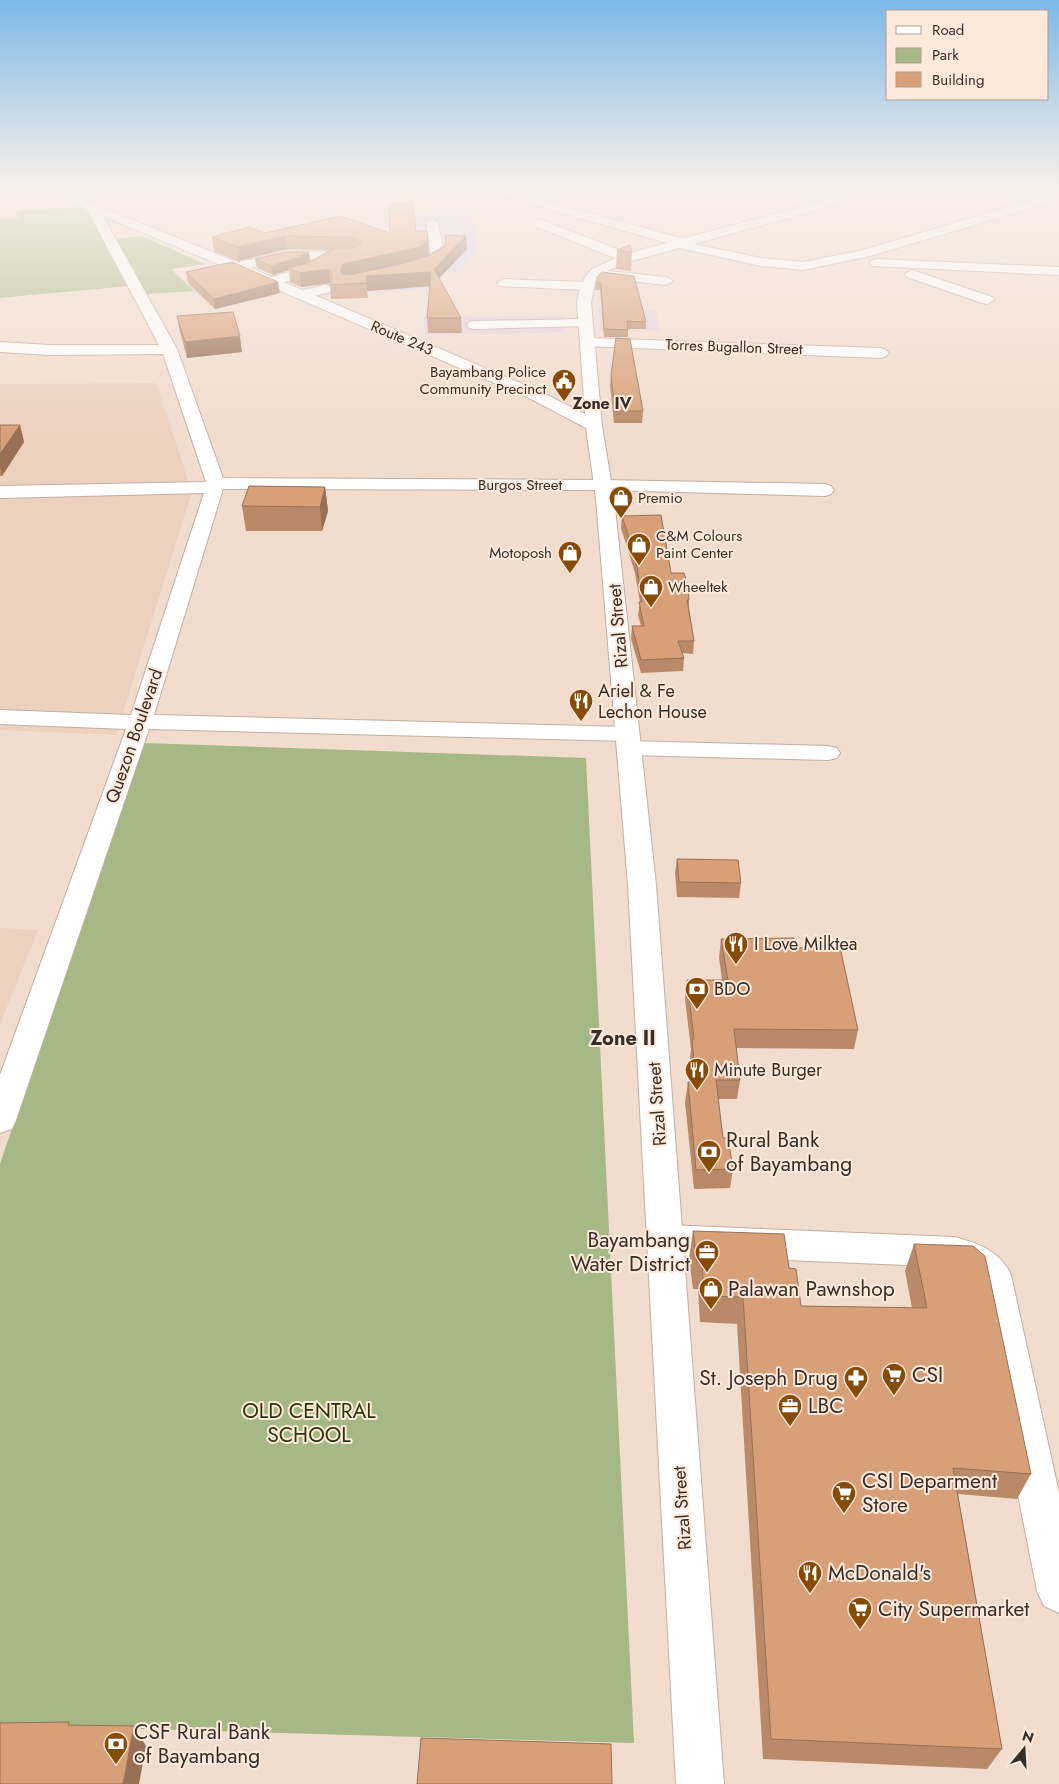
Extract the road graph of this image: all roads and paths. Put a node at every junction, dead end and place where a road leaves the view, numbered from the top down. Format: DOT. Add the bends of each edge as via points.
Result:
graph roads {
  1 [pos="126,270"];
  2 [pos="244,270"];
  3 [pos="307,270"];
  4 [pos="406,270"];
  5 [pos="599,270"];
  6 [pos="901,270"];
  7 [pos="1044,270"];
  8 [pos="1059,271"];
  9 [pos="400,272"];
  10 [pos="595,273"];
  11 [pos="666,281"];
  12 [pos="270,282"];
  13 [pos="504,283"];
  14 [pos="586,286"];
  15 [pos="325,290"];
  16 [pos="301,295"];
  17 [pos="987,300"];
  18 [pos="585,323"];
  19 [pos="474,325"];
  20 [pos="588,343"];
  21 [pos="0,349"];
  22 [pos="169,349"];
  23 [pos="881,353"];
  24 [pos="591,386"];
  25 [pos="536,395"];
  26 [pos="594,426"];
  27 [pos="215,485"];
  28 [pos="603,485"];
  29 [pos="825,490"];
  30 [pos="0,492"];
  31 [pos="0,717"];
  32 [pos="140,722"];
  33 [pos="628,741"];
  34 [pos="828,753"];
  35 [pos="0,1120"];
  36 [pos="666,1240"];
  37 [pos="1059,1591"];
  38 [pos="700,1784"];
  1 -- 22 [label="street"];
  2 -- 12 [label="street, Route 243"];
  3 -- 12 [label="street"];
  4 -- 9 [label="street"];
  5 -- 10 [label="street"];
  6 -- 17 [label="street"];
  7 -- 8 [label="street"];
  10 -- 11 [label="street"];
  10 -- 14 [label="street"];
  12 -- 16 [label="street, Route 243"];
  13 -- 14 [label="street"];
  14 -- 18 [label="street, Rizal Street"];
  15 -- 16 [label="street"];
  16 -- 25 [label="street, Route 243"];
  18 -- 19 [label="street"];
  18 -- 20 [label="street, Rizal Street"];
  20 -- 23 [label="street, Torres Bugallon Street"];
  20 -- 24 [label="street, Rizal Street"];
  21 -- 22 [label="street"];
  22 -- 27 [label="street"];
  24 -- 25 [label="street"];
  24 -- 26 [label="street, Rizal Street"];
  25 -- 26 [label="street, Route 243"];
  26 -- 28 [label="street, Rizal Street"];
  27 -- 28 [label="street, Burgos Street"];
  27 -- 30 [label="street, Burgos Street"];
  27 -- 32 [label="street, Quezon Boulevard"];
  28 -- 29 [label="street, Burgos Street"];
  28 -- 33 [label="street, Rizal Street"];
  31 -- 32 [label="street"];
  32 -- 33 [label="street"];
  32 -- 35 [label="street, Quezon Boulevard"];
  33 -- 34 [label="street"];
  33 -- 36 [label="street, Rizal Street" via="642,885"];
  36 -- 37 [label="street" via="954,1252 984,1264 993,1275"];
  36 -- 38 [label="street, Rizal Street"];
}
